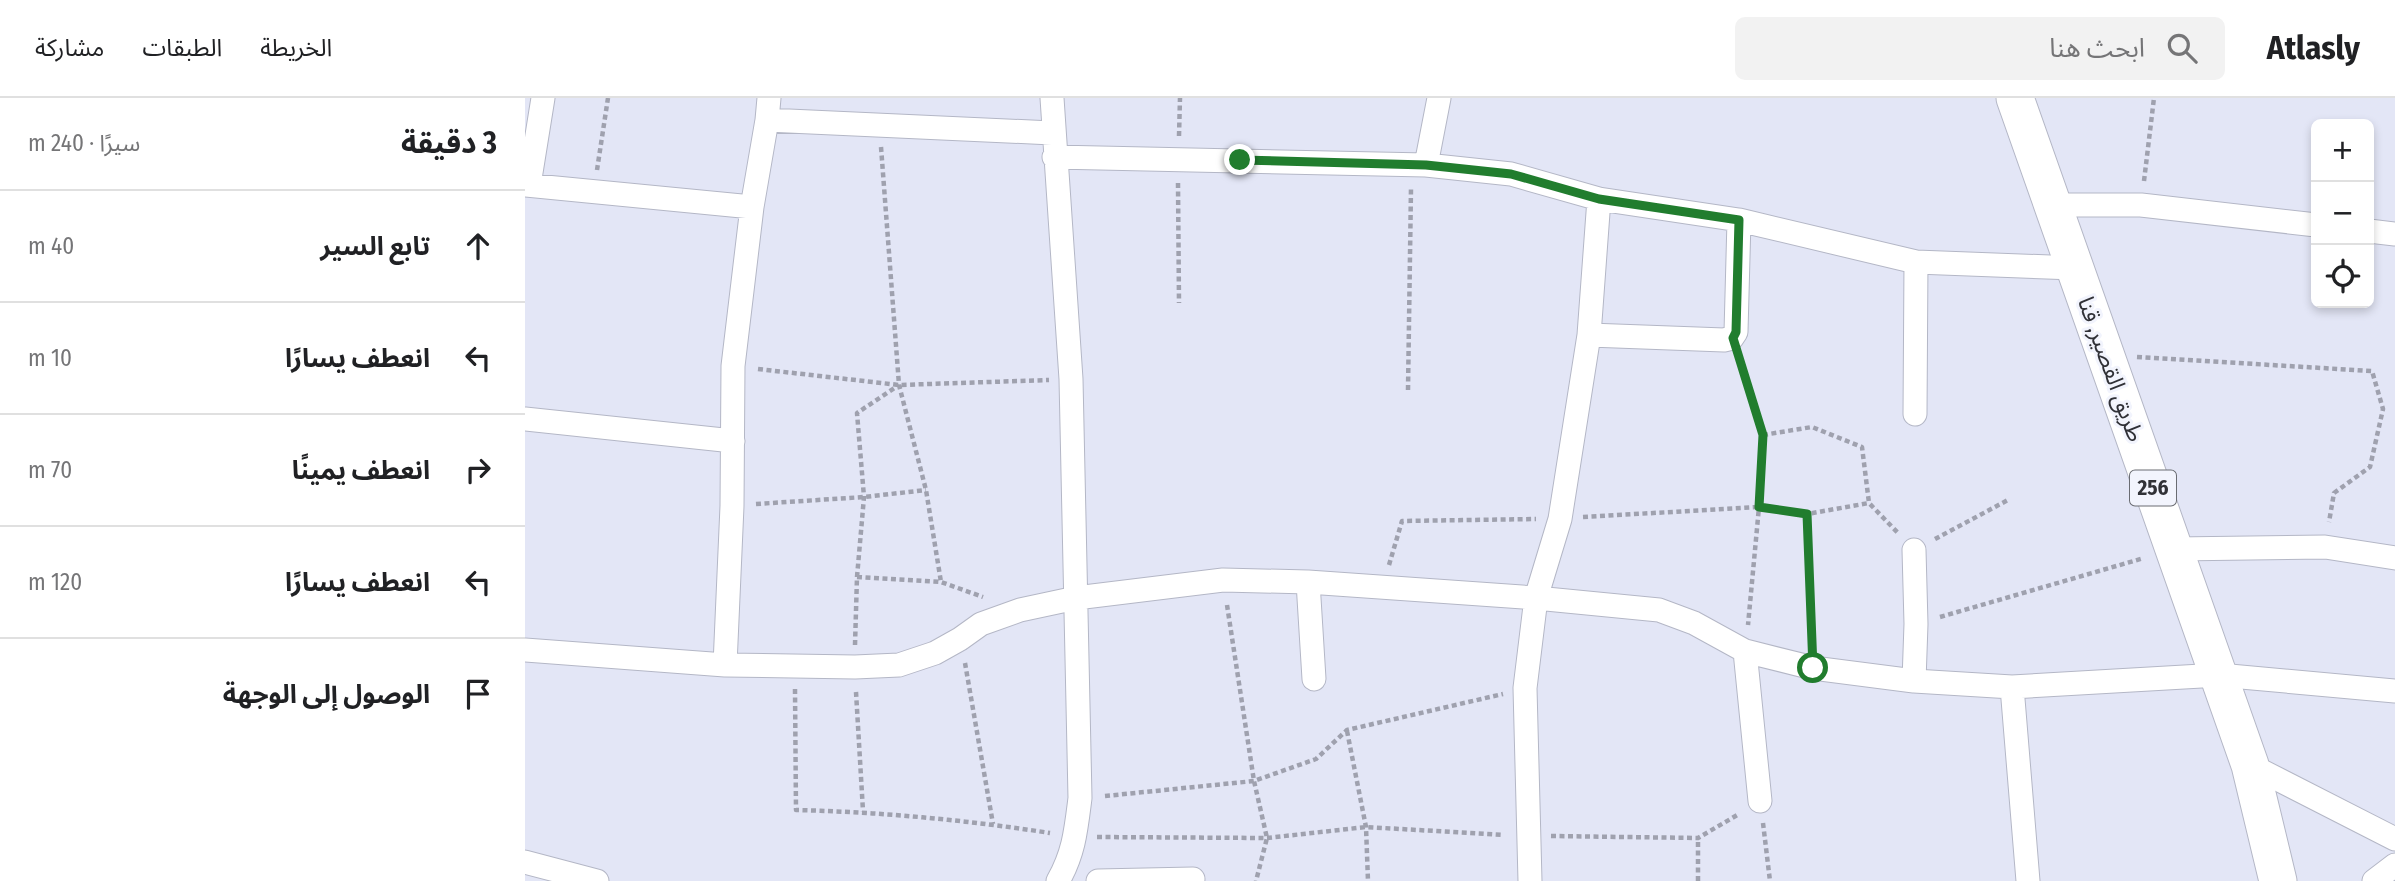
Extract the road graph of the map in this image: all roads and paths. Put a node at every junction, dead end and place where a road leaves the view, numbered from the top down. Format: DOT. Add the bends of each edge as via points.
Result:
graph roads {
  1 [pos="543,98"];
  2 [pos="608,98"];
  3 [pos="1052,98"];
  4 [pos="1180,98"];
  5 [pos="1439,98"];
  6 [pos="2015,98"];
  7 [pos="2154,98"];
  8 [pos="768,109"];
  9 [pos="879,125"];
  10 [pos="1052,132"];
  11 [pos="1054,157"];
  12 [pos="1178,159"];
  13 [pos="1419,165"];
  14 [pos="527,185"];
  15 [pos="594,192"];
  16 [pos="1599,199"];
  17 [pos="2053,205"];
  18 [pos="2141,205"];
  19 [pos="752,207"];
  20 [pos="1739,220"];
  21 [pos="2311,224"];
  22 [pos="2374,232"];
  23 [pos="2395,234"];
  24 [pos="1916,262"];
  25 [pos="2075,268"];
  26 [pos="1179,303"];
  27 [pos="1589,335"];
  28 [pos="1733,338"];
  29 [pos="2106,355"];
  30 [pos="733,366"];
  31 [pos="1071,379"];
  32 [pos="899,385"];
  33 [pos="1408,390"];
  34 [pos="1915,414"];
  35 [pos="525,419"];
  36 [pos="1763,435"];
  37 [pos="733,442"];
  38 [pos="926,489"];
  39 [pos="864,497"];
  40 [pos="2008,500"];
  41 [pos="1869,503"];
  42 [pos="732,506"];
  43 [pos="1759,507"];
  44 [pos="1807,514"];
  45 [pos="1560,519"];
  46 [pos="2325,547"];
  47 [pos="2175,549"];
  48 [pos="1915,550"];
  49 [pos="2395,558"];
  50 [pos="857,577"];
  51 [pos="1223,580"];
  52 [pos="1308,582"];
  53 [pos="1383,586"];
  54 [pos="1076,598"];
  55 [pos="1536,598"];
  56 [pos="1916,624"];
  57 [pos="960,639"];
  58 [pos="525,650"];
  59 [pos="1745,651"];
  60 [pos="725,665"];
  61 [pos="795,666"];
  62 [pos="855,667"];
  63 [pos="1813,668"];
  64 [pos="2219,675"];
  65 [pos="1314,679"];
  66 [pos="1914,681"];
  67 [pos="2012,687"];
  68 [pos="1525,688"];
  69 [pos="2395,691"];
  70 [pos="1347,730"];
  71 [pos="2250,765"];
  72 [pos="1254,781"];
  73 [pos="1080,798"];
  74 [pos="1760,801"];
  75 [pos="863,811"];
  76 [pos="993,824"];
  77 [pos="1366,827"];
  78 [pos="1075,836"];
  79 [pos="1527,836"];
  80 [pos="1267,838"];
  81 [pos="1698,838"];
  82 [pos="2395,839"];
  83 [pos="525,862"];
  84 [pos="2395,865"];
  85 [pos="1193,879"];
  86 [pos="597,881"];
  87 [pos="1058,881"];
  88 [pos="1098,881"];
  89 [pos="1255,881"];
  90 [pos="1368,881"];
  91 [pos="1530,881"];
  92 [pos="1698,881"];
  93 [pos="1770,881"];
  94 [pos="2028,881"];
  95 [pos="2278,881"];
  96 [pos="2374,881"];
  1 -- 14 [label="street"];
  2 -- 15 [label="path"];
  3 -- 10 [label="street"];
  4 -- 12 [label="path"];
  5 -- 13 [label="street"];
  6 -- 17 [label="highway, طريق القصير, قنا / 256"];
  7 -- 18 [label="path"];
  8 -- 9 [label="street"];
  8 -- 19 [label="street"];
  9 -- 10 [label="street"];
  9 -- 32 [label="path"];
  10 -- 11 [label="street"];
  11 -- 12 [label="street"];
  11 -- 31 [label="street"];
  12 -- 13 [label="street"];
  12 -- 26 [label="path"];
  13 -- 16 [label="street" via="1511,174"];
  13 -- 33 [label="path"];
  14 -- 15 [label="street"];
  15 -- 19 [label="street"];
  16 -- 20 [label="street"];
  16 -- 27 [label="street"];
  17 -- 18 [label="street"];
  17 -- 25 [label="highway, طريق القصير, قنا / 256"];
  18 -- 21 [label="street"];
  19 -- 30 [label="street"];
  20 -- 24 [label="street"];
  20 -- 28 [label="street"];
  22 -- 23 [label="street"];
  24 -- 25 [label="street"];
  24 -- 34 [label="street"];
  25 -- 29 [label="highway, طريق القصير, قنا / 256"];
  27 -- 28 [label="street"];
  27 -- 45 [label="street"];
  28 -- 36 [label="path"];
  29 -- 46 [label="path" via="2372,371 2383,409 2370,467 2335,493"];
  29 -- 47 [label="highway, طريق القصير, قنا / 256"];
  30 -- 32 [label="path"];
  30 -- 37 [label="street"];
  31 -- 32 [label="path"];
  31 -- 54 [label="street"];
  32 -- 38 [label="path"];
  32 -- 39 [label="path" via="857,413"];
  35 -- 37 [label="street"];
  36 -- 41 [label="path" via="1812,427 1862,447"];
  36 -- 43 [label="path"];
  37 -- 42 [label="street"];
  38 -- 39 [label="path"];
  38 -- 50 [label="path" via="941,582"];
  39 -- 42 [label="path"];
  39 -- 50 [label="path"];
  40 -- 48 [label="path"];
  41 -- 44 [label="path"];
  41 -- 48 [label="path"];
  42 -- 60 [label="street"];
  43 -- 44 [label="path"];
  43 -- 45 [label="path"];
  43 -- 59 [label="path"];
  44 -- 63 [label="path"];
  45 -- 53 [label="path" via="1402,521"];
  45 -- 55 [label="street"];
  46 -- 47 [label="street"];
  46 -- 49 [label="street"];
  47 -- 56 [label="path"];
  47 -- 64 [label="highway, طريق القصير, قنا / 256"];
  48 -- 56 [label="street"];
  50 -- 62 [label="path"];
  51 -- 52 [label="street"];
  51 -- 54 [label="street"];
  51 -- 72 [label="path"];
  52 -- 53 [label="street"];
  52 -- 65 [label="street"];
  53 -- 55 [label="street"];
  54 -- 57 [label="street" via="1020,610 981,624"];
  54 -- 73 [label="street"];
  55 -- 59 [label="street" via="1659,610"];
  55 -- 68 [label="street"];
  56 -- 66 [label="street"];
  57 -- 62 [label="street" via="899,665"];
  57 -- 76 [label="path"];
  58 -- 60 [label="street"];
  59 -- 63 [label="street"];
  59 -- 74 [label="street"];
  60 -- 61 [label="street"];
  61 -- 62 [label="street"];
  61 -- 75 [label="path" via="796,810"];
  62 -- 75 [label="path"];
  63 -- 66 [label="street"];
  64 -- 67 [label="street"];
  64 -- 69 [label="street"];
  64 -- 71 [label="highway, طريق القصير, قنا / 256"];
  66 -- 67 [label="street"];
  67 -- 94 [label="street"];
  68 -- 70 [label="path"];
  68 -- 79 [label="street"];
  70 -- 72 [label="path" via="1317,759"];
  70 -- 77 [label="path"];
  71 -- 82 [label="street"];
  71 -- 95 [label="highway, طريق القصير, قنا / 256"];
  72 -- 73 [label="path"];
  72 -- 80 [label="path"];
  73 -- 78 [label="street"];
  74 -- 81 [label="path"];
  74 -- 93 [label="path"];
  75 -- 76 [label="path"];
  76 -- 78 [label="path"];
  77 -- 79 [label="path"];
  77 -- 80 [label="path"];
  77 -- 90 [label="path"];
  78 -- 80 [label="path"];
  78 -- 87 [label="street" via="1069,862"];
  79 -- 81 [label="path"];
  79 -- 91 [label="street"];
  80 -- 89 [label="path"];
  81 -- 92 [label="path"];
  83 -- 86 [label="street"];
  84 -- 96 [label="street"];
  85 -- 88 [label="street"];
}
